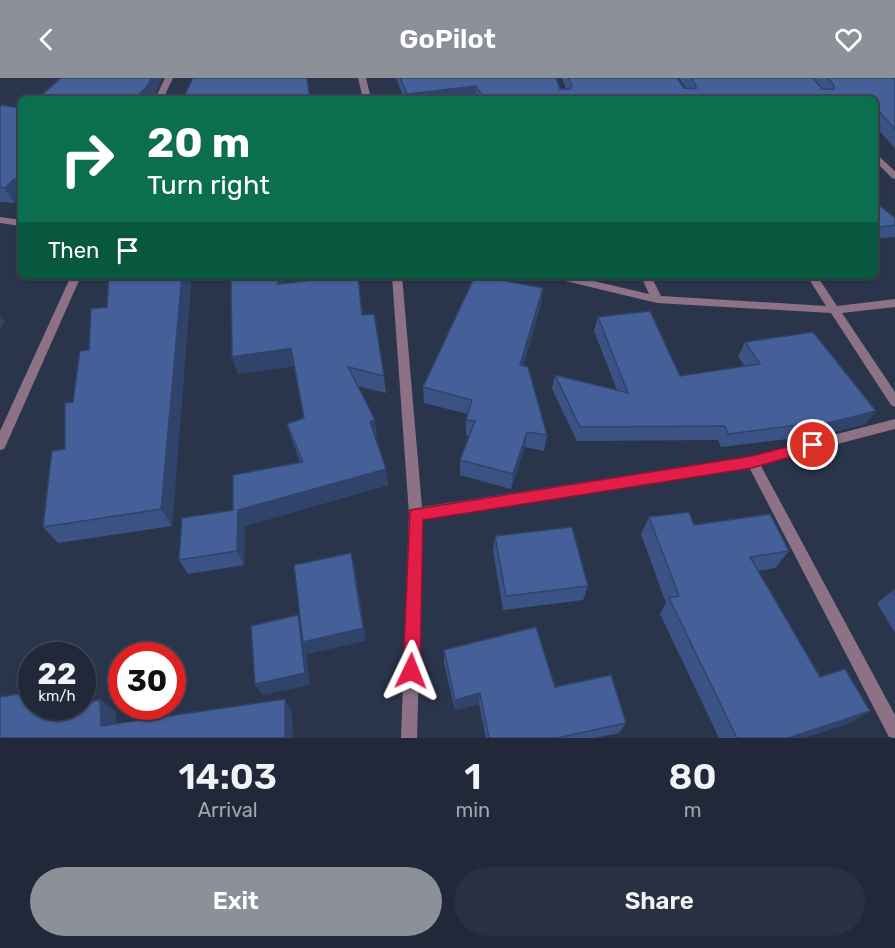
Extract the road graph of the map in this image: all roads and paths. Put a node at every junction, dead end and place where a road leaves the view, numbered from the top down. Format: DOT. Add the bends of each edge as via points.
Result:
graph roads {
  1 [pos="169,78"];
  2 [pos="362,78"];
  3 [pos="160,96"];
  4 [pos="366,96"];
  5 [pos="878,158"];
  6 [pos="895,176"];
  7 [pos="0,220"];
  8 [pos="18,223"];
  9 [pos="75,279"];
  10 [pos="397,279"];
  11 [pos="570,279"];
  12 [pos="647,279"];
  13 [pos="814,279"];
  14 [pos="657,299"];
  15 [pos="895,303"];
  16 [pos="836,310"];
  17 [pos="895,402"];
  18 [pos="895,424"];
  19 [pos="0,445"];
  20 [pos="752,462"];
  21 [pos="416,514"];
  22 [pos="895,731"];
  23 [pos="409,738"];
  1 -- 3 [label="street"];
  2 -- 4 [label="street"];
  5 -- 6 [label="street"];
  7 -- 8 [label="street"];
  9 -- 19 [label="street"];
  10 -- 21 [label="street"];
  11 -- 14 [label="street"];
  12 -- 14 [label="street"];
  13 -- 16 [label="street"];
  14 -- 16 [label="street"];
  15 -- 16 [label="street"];
  16 -- 17 [label="street"];
  18 -- 20 [label="street"];
  20 -- 21 [label="street"];
  20 -- 22 [label="street"];
  21 -- 23 [label="street"];
}
